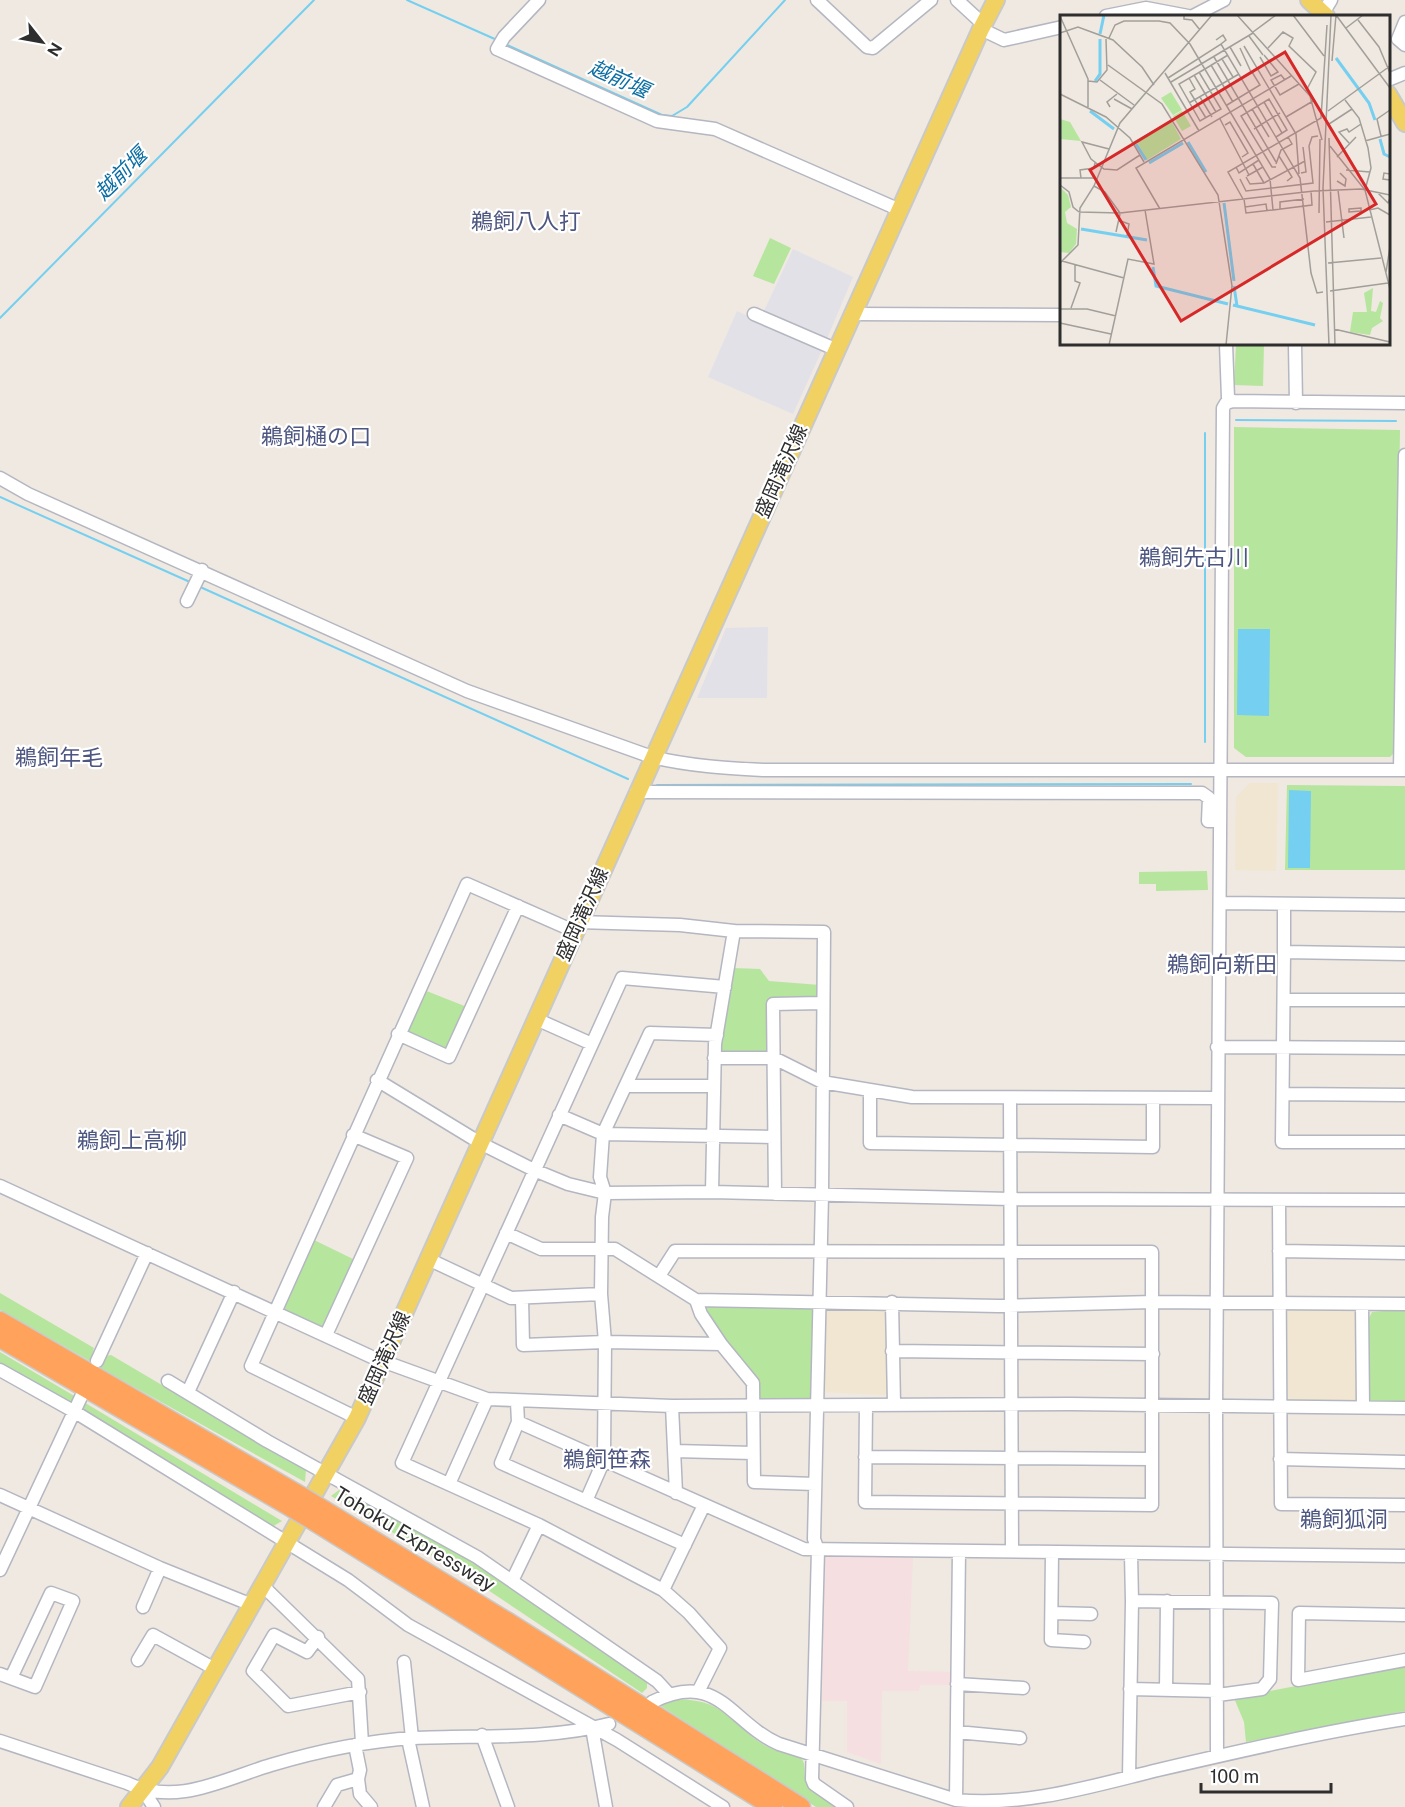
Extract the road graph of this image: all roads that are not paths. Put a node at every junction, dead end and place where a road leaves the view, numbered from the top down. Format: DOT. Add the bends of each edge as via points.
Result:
graph roads {
  1 [pos="539,0"];
  2 [pos="817,0"];
  3 [pos="931,0"];
  4 [pos="957,0"];
  5 [pos="996,0"];
  6 [pos="1224,0"];
  7 [pos="1309,0"];
  8 [pos="1327,10"];
  9 [pos="1111,15"];
  10 [pos="1183,15"];
  11 [pos="1195,15"];
  12 [pos="1405,22"];
  13 [pos="982,26"];
  14 [pos="1060,27"];
  15 [pos="1405,45"];
  16 [pos="1405,73"];
  17 [pos="1390,80"];
  18 [pos="1390,96"];
  19 [pos="1405,123"];
  20 [pos="900,210"];
  21 [pos="754,314"];
  22 [pos="851,314"];
  23 [pos="1060,315"];
  24 [pos="1226,345"];
  25 [pos="1295,345"];
  26 [pos="835,349"];
  27 [pos="1233,401"];
  28 [pos="1296,403"];
  29 [pos="1405,404"];
  30 [pos="1405,455"];
  31 [pos="0,478"];
  32 [pos="197,580"];
  33 [pos="187,601"];
  34 [pos="652,757"];
  35 [pos="1220,770"];
  36 [pos="1402,770"];
  37 [pos="636,792"];
  38 [pos="1220,821"];
  39 [pos="1220,903"];
  40 [pos="1284,904"];
  41 [pos="1405,905"];
  42 [pos="518,906"];
  43 [pos="576,926"];
  44 [pos="734,931"];
  45 [pos="1284,952"];
  46 [pos="1405,954"];
  47 [pos="725,987"];
  48 [pos="1284,1000"];
  49 [pos="1405,1000"];
  50 [pos="821,1003"];
  51 [pos="536,1019"];
  52 [pos="398,1034"];
  53 [pos="717,1035"];
  54 [pos="592,1044"];
  55 [pos="1217,1047"];
  56 [pos="1283,1047"];
  57 [pos="1405,1048"];
  58 [pos="714,1058"];
  59 [pos="774,1058"];
  60 [pos="377,1080"];
  61 [pos="822,1082"];
  62 [pos="626,1086"];
  63 [pos="714,1086"];
  64 [pos="870,1090"];
  65 [pos="1283,1094"];
  66 [pos="1405,1095"];
  67 [pos="1010,1098"];
  68 [pos="1218,1098"];
  69 [pos="1153,1099"];
  70 [pos="559,1115"];
  71 [pos="353,1134"];
  72 [pos="603,1134"];
  73 [pos="712,1135"];
  74 [pos="774,1137"];
  75 [pos="1405,1142"];
  76 [pos="482,1144"];
  77 [pos="1011,1144"];
  78 [pos="534,1170"];
  79 [pos="0,1186"];
  80 [pos="712,1192"];
  81 [pos="605,1193"];
  82 [pos="775,1194"];
  83 [pos="822,1195"];
  84 [pos="1218,1198"];
  85 [pos="1011,1199"];
  86 [pos="1405,1200"];
  87 [pos="1279,1201"];
  88 [pos="506,1233"];
  89 [pos="603,1248"];
  90 [pos="821,1251"];
  91 [pos="1279,1251"];
  92 [pos="147,1252"];
  93 [pos="1010,1252"];
  94 [pos="1405,1253"];
  95 [pos="428,1259"];
  96 [pos="659,1276"];
  97 [pos="482,1285"];
  98 [pos="234,1292"];
  99 [pos="601,1294"];
  100 [pos="522,1298"];
  101 [pos="696,1300"];
  102 [pos="820,1302"];
  103 [pos="892,1302"];
  104 [pos="1153,1302"];
  105 [pos="1279,1303"];
  106 [pos="1217,1304"];
  107 [pos="1405,1304"];
  108 [pos="1010,1305"];
  109 [pos="1362,1305"];
  110 [pos="276,1311"];
  111 [pos="0,1321"];
  112 [pos="326,1335"];
  113 [pos="0,1338"];
  114 [pos="605,1342"];
  115 [pos="721,1344"];
  116 [pos="1010,1350"];
  117 [pos="892,1351"];
  118 [pos="1152,1354"];
  119 [pos="97,1361"];
  120 [pos="383,1361"];
  121 [pos="0,1370"];
  122 [pos="168,1381"];
  123 [pos="439,1384"];
  124 [pos="188,1392"];
  125 [pos="81,1397"];
  126 [pos="487,1399"];
  127 [pos="517,1402"];
  128 [pos="603,1403"];
  129 [pos="753,1404"];
  130 [pos="818,1404"];
  131 [pos="894,1404"];
  132 [pos="1011,1405"];
  133 [pos="672,1406"];
  134 [pos="866,1406"];
  135 [pos="1152,1406"];
  136 [pos="1281,1407"];
  137 [pos="1216,1408"];
  138 [pos="1363,1408"];
  139 [pos="1405,1408"];
  140 [pos="75,1412"];
  141 [pos="357,1418"];
  142 [pos="518,1422"];
  143 [pos="674,1451"];
  144 [pos="753,1453"];
  145 [pos="865,1457"];
  146 [pos="1010,1458"];
  147 [pos="1152,1459"];
  148 [pos="1280,1459"];
  149 [pos="604,1460"];
  150 [pos="1405,1462"];
  151 [pos="328,1473"];
  152 [pos="449,1484"];
  153 [pos="815,1484"];
  154 [pos="676,1493"];
  155 [pos="0,1495"];
  156 [pos="586,1500"];
  157 [pos="297,1502"];
  158 [pos="704,1504"];
  159 [pos="1010,1504"];
  160 [pos="1405,1505"];
  161 [pos="28,1508"];
  162 [pos="321,1516"];
  163 [pos="539,1525"];
  164 [pos="287,1544"];
  165 [pos="685,1545"];
  166 [pos="818,1550"];
  167 [pos="1012,1550"];
  168 [pos="959,1551"];
  169 [pos="1052,1553"];
  170 [pos="1131,1554"];
  171 [pos="1218,1555"];
  172 [pos="1405,1556"];
  173 [pos="160,1568"];
  174 [pos="0,1570"];
  175 [pos="512,1581"];
  176 [pos="263,1586"];
  177 [pos="663,1590"];
  178 [pos="1132,1601"];
  179 [pos="1167,1601"];
  180 [pos="1218,1602"];
  181 [pos="252,1605"];
  182 [pos="143,1607"];
  183 [pos="1052,1613"];
  184 [pos="1091,1614"];
  185 [pos="1405,1615"];
  186 [pos="318,1637"];
  187 [pos="1084,1641"];
  188 [pos="138,1660"];
  189 [pos="1405,1660"];
  190 [pos="404,1662"];
  191 [pos="215,1669"];
  192 [pos="6,1676"];
  193 [pos="957,1684"];
  194 [pos="1023,1688"];
  195 [pos="1130,1689"];
  196 [pos="1166,1690"];
  197 [pos="360,1692"];
  198 [pos="698,1692"];
  199 [pos="1218,1693"];
  200 [pos="669,1694"];
  201 [pos="652,1702"];
  202 [pos="1405,1719"];
  203 [pos="609,1724"];
  204 [pos="592,1728"];
  205 [pos="957,1732"];
  206 [pos="482,1736"];
  207 [pos="410,1738"];
  208 [pos="1020,1738"];
  209 [pos="0,1742"];
  210 [pos="358,1744"];
  211 [pos="813,1755"];
  212 [pos="1217,1756"];
  213 [pos="1130,1777"];
  214 [pos="358,1779"];
  215 [pos="143,1790"];
  216 [pos="1057,1795"];
  217 [pos="956,1800"];
  218 [pos="129,1807"];
  219 [pos="154,1807"];
  220 [pos="324,1807"];
  221 [pos="371,1807"];
  222 [pos="423,1807"];
  223 [pos="508,1807"];
  224 [pos="606,1807"];
  225 [pos="723,1807"];
  226 [pos="772,1807"];
  227 [pos="801,1807"];
  228 [pos="847,1807"];
  229 [pos="1064,1807"];
  1 -- 20 [label="street" via="497,49 657,121 715,129"];
  2 -- 3 [label="street" via="867,47 873,48"];
  4 -- 13 [label="street"];
  5 -- 13 [label="main road, 盛岡滝沢線"];
  6 -- 11 [label="street"];
  7 -- 8 [label="main road"];
  9 -- 10 [label="street" via="1146,8"];
  12 -- 15 [label="street" via="1398,39"];
  13 -- 14 [label="street" via="1004,40"];
  13 -- 20 [label="main road, 盛岡滝沢線"];
  16 -- 17 [label="street"];
  18 -- 19 [label="main road"];
  20 -- 22 [label="main road, 盛岡滝沢線"];
  21 -- 26 [label="street"];
  22 -- 23 [label="street"];
  22 -- 26 [label="main road, 盛岡滝沢線"];
  24 -- 27 [label="street" via="1226,388"];
  25 -- 28 [label="street"];
  26 -- 34 [label="main road, 盛岡滝沢線"];
  27 -- 28 [label="street"];
  27 -- 35 [label="street" via="1223,408"];
  28 -- 29 [label="street"];
  30 -- 36 [label="street"];
  31 -- 32 [label="street"];
  32 -- 33 [label="street"];
  32 -- 34 [label="street" via="466,691"];
  34 -- 35 [label="street" via="704,768 763,770"];
  34 -- 37 [label="main road, 盛岡滝沢線"];
  35 -- 36 [label="street"];
  35 -- 38 [label="street"];
  37 -- 38 [label="street" via="1202,793 1209,798 1208,821"];
  37 -- 43 [label="main road, 盛岡滝沢線"];
  38 -- 39 [label="street"];
  39 -- 40 [label="street"];
  39 -- 55 [label="street"];
  40 -- 41 [label="street"];
  40 -- 45 [label="street"];
  42 -- 43 [label="street"];
  42 -- 52 [label="street" via="467,884"];
  42 -- 52 [label="street" via="449,1057"];
  43 -- 44 [label="street" via="680,925"];
  43 -- 51 [label="main road, 盛岡滝沢線"];
  44 -- 47 [label="street"];
  44 -- 50 [label="street" via="824,932"];
  45 -- 46 [label="street"];
  45 -- 48 [label="street"];
  47 -- 53 [label="street"];
  47 -- 54 [label="street" via="622,978"];
  48 -- 49 [label="street"];
  48 -- 56 [label="street"];
  50 -- 59 [label="street" via="773,1004"];
  50 -- 61 [label="street"];
  51 -- 54 [label="street"];
  51 -- 76 [label="main road, 盛岡滝沢線"];
  52 -- 60 [label="street"];
  53 -- 58 [label="street"];
  53 -- 62 [label="street" via="650,1033"];
  54 -- 70 [label="street"];
  55 -- 56 [label="street"];
  55 -- 68 [label="street"];
  56 -- 57 [label="street"];
  56 -- 65 [label="street"];
  58 -- 59 [label="street"];
  58 -- 63 [label="street"];
  59 -- 61 [label="street"];
  59 -- 74 [label="street"];
  60 -- 71 [label="street"];
  60 -- 76 [label="street"];
  61 -- 64 [label="street"];
  61 -- 83 [label="street"];
  62 -- 63 [label="street"];
  62 -- 72 [label="street"];
  63 -- 73 [label="street"];
  64 -- 67 [label="street" via="912,1097"];
  64 -- 77 [label="street" via="870,1143"];
  65 -- 66 [label="street"];
  65 -- 75 [label="street" via="1282,1142"];
  67 -- 69 [label="street"];
  67 -- 77 [label="street"];
  68 -- 69 [label="street"];
  68 -- 84 [label="street"];
  69 -- 77 [label="street" via="1153,1147"];
  70 -- 72 [label="street"];
  70 -- 78 [label="street"];
  71 -- 110 [label="street"];
  71 -- 112 [label="street" via="407,1158"];
  72 -- 73 [label="street"];
  72 -- 81 [label="street" via="600,1177"];
  73 -- 74 [label="street"];
  73 -- 80 [label="street"];
  74 -- 82 [label="street"];
  76 -- 78 [label="street"];
  76 -- 95 [label="main road, 盛岡滝沢線"];
  77 -- 85 [label="street"];
  78 -- 81 [label="street"];
  78 -- 88 [label="street"];
  79 -- 92 [label="street"];
  80 -- 81 [label="street"];
  80 -- 82 [label="street"];
  81 -- 89 [label="street"];
  82 -- 83 [label="street"];
  83 -- 85 [label="street"];
  83 -- 90 [label="street"];
  84 -- 85 [label="street"];
  84 -- 87 [label="street"];
  84 -- 106 [label="street"];
  85 -- 93 [label="street"];
  86 -- 87 [label="street"];
  87 -- 91 [label="street"];
  88 -- 89 [label="street" via="541,1249"];
  88 -- 97 [label="street"];
  89 -- 96 [label="street" via="615,1249"];
  89 -- 99 [label="street"];
  90 -- 93 [label="street"];
  90 -- 96 [label="street" via="675,1251"];
  90 -- 102 [label="street"];
  91 -- 94 [label="street"];
  91 -- 105 [label="street"];
  92 -- 98 [label="street"];
  92 -- 119 [label="street"];
  93 -- 104 [label="street" via="1152,1252"];
  93 -- 108 [label="street"];
  95 -- 97 [label="street"];
  95 -- 120 [label="main road, 盛岡滝沢線"];
  96 -- 101 [label="street"];
  97 -- 100 [label="street" via="511,1298"];
  97 -- 123 [label="street"];
  98 -- 110 [label="street"];
  98 -- 124 [label="street"];
  99 -- 100 [label="street"];
  99 -- 114 [label="street"];
  100 -- 114 [label="street" via="523,1345"];
  101 -- 102 [label="street"];
  101 -- 115 [label="street"];
  102 -- 103 [label="street"];
  102 -- 130 [label="street"];
  103 -- 108 [label="street"];
  103 -- 117 [label="street"];
  104 -- 106 [label="street"];
  104 -- 108 [label="street"];
  104 -- 118 [label="street"];
  105 -- 106 [label="street"];
  105 -- 109 [label="street"];
  105 -- 136 [label="street"];
  106 -- 137 [label="street"];
  107 -- 109 [label="street"];
  108 -- 116 [label="street"];
  109 -- 138 [label="street"];
  110 -- 112 [label="street"];
  110 -- 141 [label="street" via="251,1366"];
  111 -- 157 [label="highway, Tohoku Expressway"];
  112 -- 120 [label="street"];
  113 -- 157 [label="highway, Tohoku Expressway"];
  114 -- 115 [label="street"];
  114 -- 128 [label="street"];
  115 -- 129 [label="street" via="753,1383"];
  116 -- 117 [label="street"];
  116 -- 118 [label="street"];
  116 -- 132 [label="street"];
  117 -- 131 [label="street"];
  118 -- 135 [label="street"];
  120 -- 123 [label="street"];
  120 -- 141 [label="main road, 盛岡滝沢線"];
  121 -- 140 [label="street"];
  122 -- 124 [label="street"];
  123 -- 126 [label="street"];
  123 -- 152 [label="street" via="402,1463"];
  124 -- 151 [label="street" via="267,1442"];
  125 -- 140 [label="street"];
  126 -- 127 [label="street"];
  126 -- 152 [label="street"];
  127 -- 128 [label="street"];
  127 -- 142 [label="street"];
  128 -- 133 [label="street"];
  128 -- 149 [label="street"];
  129 -- 130 [label="street"];
  129 -- 133 [label="street"];
  129 -- 144 [label="street"];
  130 -- 134 [label="street"];
  130 -- 153 [label="street"];
  131 -- 132 [label="street"];
  131 -- 134 [label="street"];
  132 -- 135 [label="street"];
  132 -- 146 [label="street"];
  133 -- 143 [label="street"];
  134 -- 145 [label="street"];
  135 -- 137 [label="street"];
  135 -- 147 [label="street"];
  136 -- 137 [label="street"];
  136 -- 138 [label="street"];
  136 -- 148 [label="street"];
  137 -- 171 [label="street"];
  138 -- 139 [label="street"];
  140 -- 161 [label="street"];
  140 -- 164 [label="street"];
  141 -- 151 [label="main road, 盛岡滝沢線"];
  142 -- 149 [label="street"];
  142 -- 156 [label="street" via="501,1463"];
  143 -- 144 [label="street"];
  143 -- 154 [label="street"];
  144 -- 153 [label="street" via="754,1482"];
  145 -- 146 [label="street"];
  145 -- 159 [label="street" via="865,1502"];
  146 -- 147 [label="street"];
  146 -- 159 [label="street"];
  147 -- 159 [label="street" via="1152,1505"];
  148 -- 150 [label="street"];
  148 -- 160 [label="street" via="1281,1504"];
  149 -- 154 [label="street"];
  149 -- 156 [label="street"];
  151 -- 164 [label="main road, 盛岡滝沢線"];
  151 -- 175 [label="street"];
  152 -- 163 [label="street"];
  153 -- 166 [label="street" via="814,1539"];
  154 -- 158 [label="street"];
  155 -- 161 [label="street"];
  156 -- 165 [label="street"];
  157 -- 162 [label="highway, Tohoku Expressway, bridge"];
  158 -- 165 [label="street"];
  158 -- 166 [label="street" via="804,1549"];
  159 -- 167 [label="street"];
  161 -- 173 [label="street"];
  161 -- 174 [label="street"];
  162 -- 226 [label="highway, Tohoku Expressway"];
  162 -- 227 [label="highway, Tohoku Expressway" via="508,1622"];
  163 -- 175 [label="street"];
  163 -- 177 [label="street"];
  164 -- 176 [label="main road, 盛岡滝沢線"];
  164 -- 204 [label="street" via="348,1580 408,1625"];
  165 -- 177 [label="street"];
  166 -- 168 [label="street"];
  166 -- 211 [label="street"];
  167 -- 168 [label="street"];
  167 -- 169 [label="street"];
  168 -- 193 [label="street"];
  169 -- 170 [label="street"];
  169 -- 183 [label="street"];
  170 -- 171 [label="street"];
  170 -- 178 [label="street"];
  171 -- 172 [label="street"];
  171 -- 180 [label="street"];
  173 -- 181 [label="street"];
  173 -- 182 [label="street"];
  175 -- 200 [label="street" via="657,1681"];
  176 -- 181 [label="main road, 盛岡滝沢線"];
  176 -- 186 [label="street"];
  177 -- 198 [label="street" via="689,1612 720,1648"];
  178 -- 179 [label="street"];
  178 -- 195 [label="street"];
  179 -- 180 [label="street"];
  179 -- 196 [label="street"];
  180 -- 199 [label="street"];
  180 -- 199 [label="street" via="1272,1603 1273,1611 1268,1685 1262,1689"];
  181 -- 191 [label="main road, 盛岡滝沢線"];
  183 -- 184 [label="street"];
  183 -- 187 [label="street" via="1051,1640"];
  185 -- 189 [label="street" via="1299,1613 1298,1680"];
  186 -- 197 [label="street" via="352,1670"];
  186 -- 197 [label="street" via="307,1652 274,1635 253,1671 288,1706"];
  188 -- 191 [label="street" via="153,1635"];
  190 -- 207 [label="street"];
  191 -- 215 [label="main road, 盛岡滝沢線"];
  192 -- 192 [label="street" via="35,1687 73,1601 51,1593"];
  193 -- 194 [label="street"];
  193 -- 205 [label="street"];
  195 -- 196 [label="street"];
  195 -- 213 [label="street"];
  196 -- 199 [label="street"];
  197 -- 210 [label="street"];
  198 -- 200 [label="street"];
  198 -- 211 [label="street" via="722,1700 767,1739"];
  199 -- 212 [label="street"];
  200 -- 201 [label="street"];
  202 -- 212 [label="street"];
  203 -- 204 [label="street"];
  204 -- 206 [label="street"];
  204 -- 224 [label="street"];
  204 -- 225 [label="street"];
  205 -- 208 [label="street"];
  205 -- 217 [label="street"];
  206 -- 207 [label="street"];
  206 -- 223 [label="street"];
  207 -- 210 [label="street"];
  207 -- 222 [label="street"];
  209 -- 215 [label="street"];
  210 -- 214 [label="street"];
  210 -- 215 [label="street" via="269,1765 188,1792"];
  211 -- 217 [label="street"];
  211 -- 228 [label="street" via="814,1784"];
  212 -- 213 [label="street"];
  213 -- 216 [label="street"];
  214 -- 220 [label="street" via="337,1785"];
  214 -- 221 [label="street" via="360,1794"];
  215 -- 218 [label="main road, 盛岡滝沢線"];
  215 -- 219 [label="street"];
  216 -- 217 [label="street" via="1004,1804"];
  216 -- 229 [label="street"];
}
